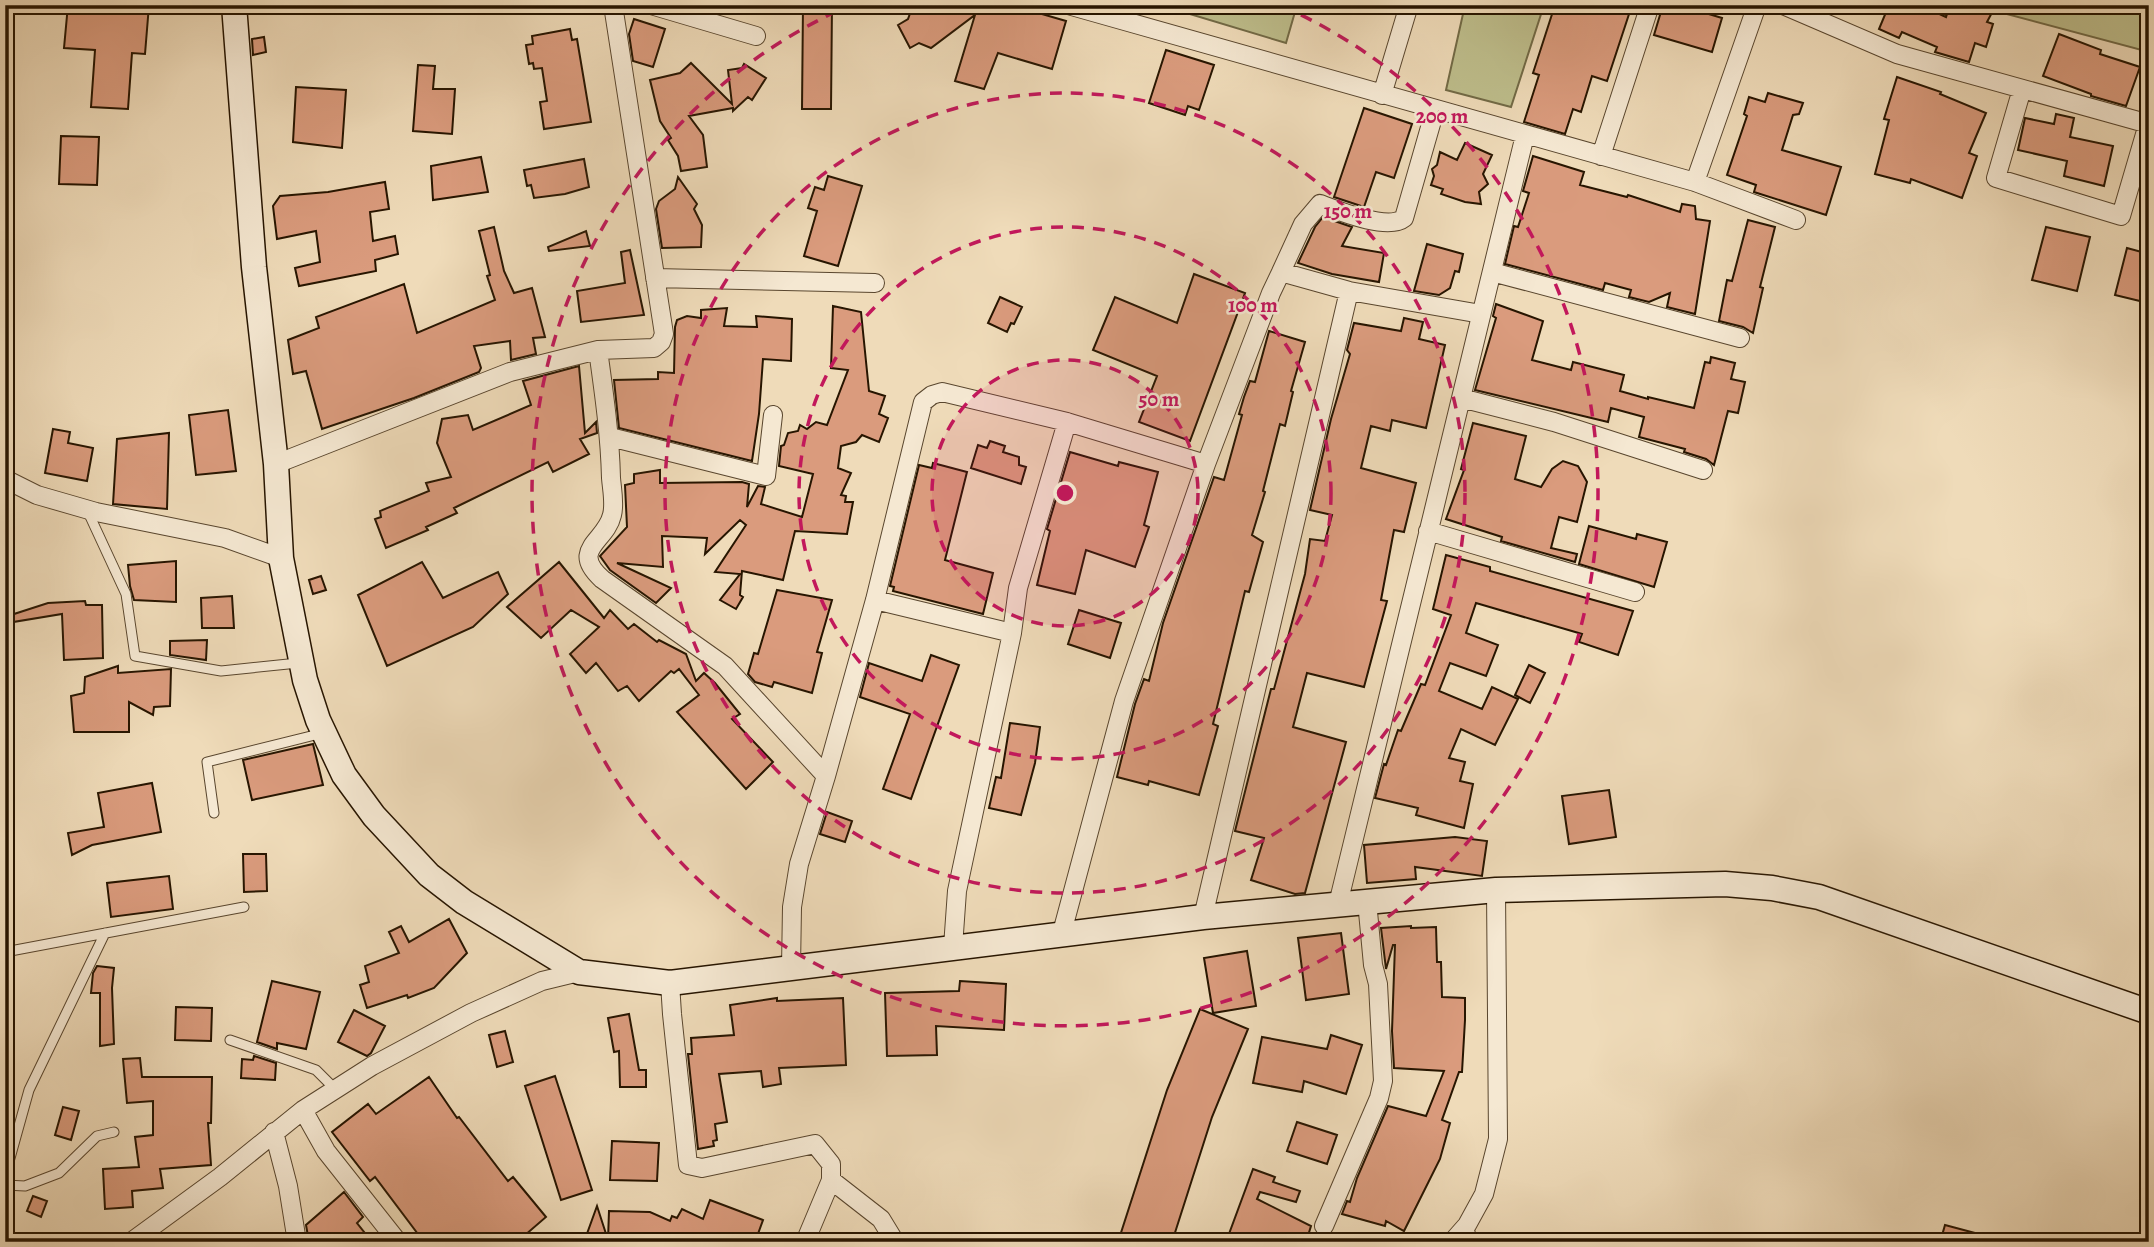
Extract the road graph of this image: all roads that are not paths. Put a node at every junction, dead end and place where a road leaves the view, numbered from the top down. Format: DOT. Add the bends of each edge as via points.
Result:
graph roads {
  1 [pos="234,5"];
  2 [pos="613,5"];
  3 [pos="651,5"];
  4 [pos="1068,5"];
  5 [pos="1409,5"];
  6 [pos="1650,5"];
  7 [pos="1757,5"];
  8 [pos="1783,5"];
  9 [pos="757,36"];
  10 [pos="2022,89"];
  11 [pos="1382,95"];
  12 [pos="1435,110"];
  13 [pos="2149,124"];
  14 [pos="1525,135"];
  15 [pos="1601,156"];
  16 [pos="1695,182"];
  17 [pos="1796,220"];
  18 [pos="1281,272"];
  19 [pos="1492,272"];
  20 [pos="655,278"];
  21 [pos="875,283"];
  22 [pos="1349,291"];
  23 [pos="1481,314"];
  24 [pos="1740,338"];
  25 [pos="598,350"];
  26 [pos="1461,398"];
  27 [pos="773,415"];
  28 [pos="1068,422"];
  29 [pos="610,437"];
  30 [pos="276,464"];
  31 [pos="1206,464"];
  32 [pos="1703,470"];
  33 [pos="5,479"];
  34 [pos="88,510"];
  35 [pos="1428,531"];
  36 [pos="281,558"];
  37 [pos="1635,592"];
  38 [pos="874,600"];
  39 [pos="1012,633"];
  40 [pos="302,662"];
  41 [pos="324,733"];
  42 [pos="826,776"];
  43 [pos="214,813"];
  44 [pos="1496,890"];
  45 [pos="1367,901"];
  46 [pos="1338,904"];
  47 [pos="244,907"];
  48 [pos="1203,917"];
  49 [pos="105,933"];
  50 [pos="1061,936"];
  51 [pos="953,947"];
  52 [pos="5,952"];
  53 [pos="791,967"];
  54 [pos="579,972"];
  55 [pos="670,983"];
  56 [pos="2149,1012"];
  57 [pos="230,1040"];
  58 [pos="335,1089"];
  59 [pos="303,1110"];
  60 [pos="114,1132"];
  61 [pos="274,1132"];
  62 [pos="5,1176"];
  63 [pos="831,1180"];
  64 [pos="5,1185"];
  65 [pos="1324,1226"];
  66 [pos="1471,1234"];
  67 [pos="131,1242"];
  68 [pos="297,1242"];
  69 [pos="398,1242"];
  70 [pos="806,1242"];
  71 [pos="895,1242"];
  72 [pos="1452,1242"];
  1 -- 30 [label="street" via="254,267"];
  2 -- 20 [label="street"];
  3 -- 9 [label="street"];
  4 -- 11 [label="street"];
  5 -- 11 [label="street"];
  6 -- 15 [label="street"];
  7 -- 16 [label="street"];
  8 -- 10 [label="street" via="1897,54"];
  10 -- 13 [label="street"];
  10 -- 13 [label="street" via="1996,178 2121,216"];
  11 -- 12 [label="street"];
  12 -- 14 [label="street"];
  12 -- 18 [label="street" via="1405,218 1394,222 1369,219 1320,204 1303,224"];
  14 -- 15 [label="street"];
  14 -- 19 [label="street"];
  15 -- 16 [label="street"];
  16 -- 17 [label="street"];
  18 -- 22 [label="street"];
  18 -- 31 [label="street"];
  19 -- 23 [label="street"];
  19 -- 24 [label="street"];
  20 -- 21 [label="street"];
  20 -- 25 [label="street" via="664,334 661,342 654,348"];
  22 -- 23 [label="street"];
  22 -- 48 [label="street"];
  23 -- 26 [label="street"];
  25 -- 29 [label="street"];
  25 -- 30 [label="street" via="496,376"];
  26 -- 32 [label="street" via="1554,422"];
  26 -- 35 [label="street"];
  27 -- 29 [label="street" via="766,476"];
  28 -- 31 [label="street"];
  28 -- 38 [label="street" via="942,392 923,402"];
  28 -- 39 [label="street" via="1018,588"];
  29 -- 42 [label="street" via="613,513 589,552 594,572 725,666"];
  30 -- 36 [label="street"];
  31 -- 50 [label="street" via="1124,701"];
  33 -- 34 [label="street" via="37,495"];
  34 -- 36 [label="street" via="225,538"];
  34 -- 40 [label="lane" via="126,594 135,656 221,671"];
  35 -- 37 [label="street"];
  35 -- 46 [label="street"];
  36 -- 40 [label="street"];
  38 -- 39 [label="street"];
  38 -- 42 [label="street"];
  39 -- 51 [label="street" via="957,891"];
  40 -- 41 [label="street"];
  41 -- 43 [label="lane" via="207,762"];
  41 -- 54 [label="street" via="344,775 374,816 429,875 464,902"];
  42 -- 53 [label="street" via="799,864 792,907"];
  44 -- 45 [label="street"];
  44 -- 56 [label="street" via="1724,884 1772,888 1819,897"];
  44 -- 66 [label="street" via="1498,1139"];
  45 -- 46 [label="street"];
  45 -- 65 [label="street" via="1378,984 1383,1081"];
  46 -- 48 [label="street"];
  47 -- 49 [label="lane"];
  48 -- 50 [label="street"];
  49 -- 52 [label="lane"];
  49 -- 62 [label="lane" via="29,1090"];
  50 -- 51 [label="street"];
  51 -- 53 [label="street"];
  53 -- 55 [label="street"];
  54 -- 55 [label="street"];
  54 -- 58 [label="street" via="542,981 471,1013"];
  55 -- 63 [label="street" via="688,1165 702,1168 815,1144 831,1164"];
  57 -- 58 [label="lane" via="316,1070"];
  58 -- 59 [label="street"];
  59 -- 61 [label="street"];
  59 -- 69 [label="street" via="326,1151"];
  60 -- 64 [label="lane" via="97,1136 59,1173 24,1186"];
  61 -- 67 [label="street" via="220,1178"];
  61 -- 68 [label="street"];
  63 -- 70 [label="street"];
  63 -- 71 [label="street" via="881,1219"];
  66 -- 72 [label="street"];
}
